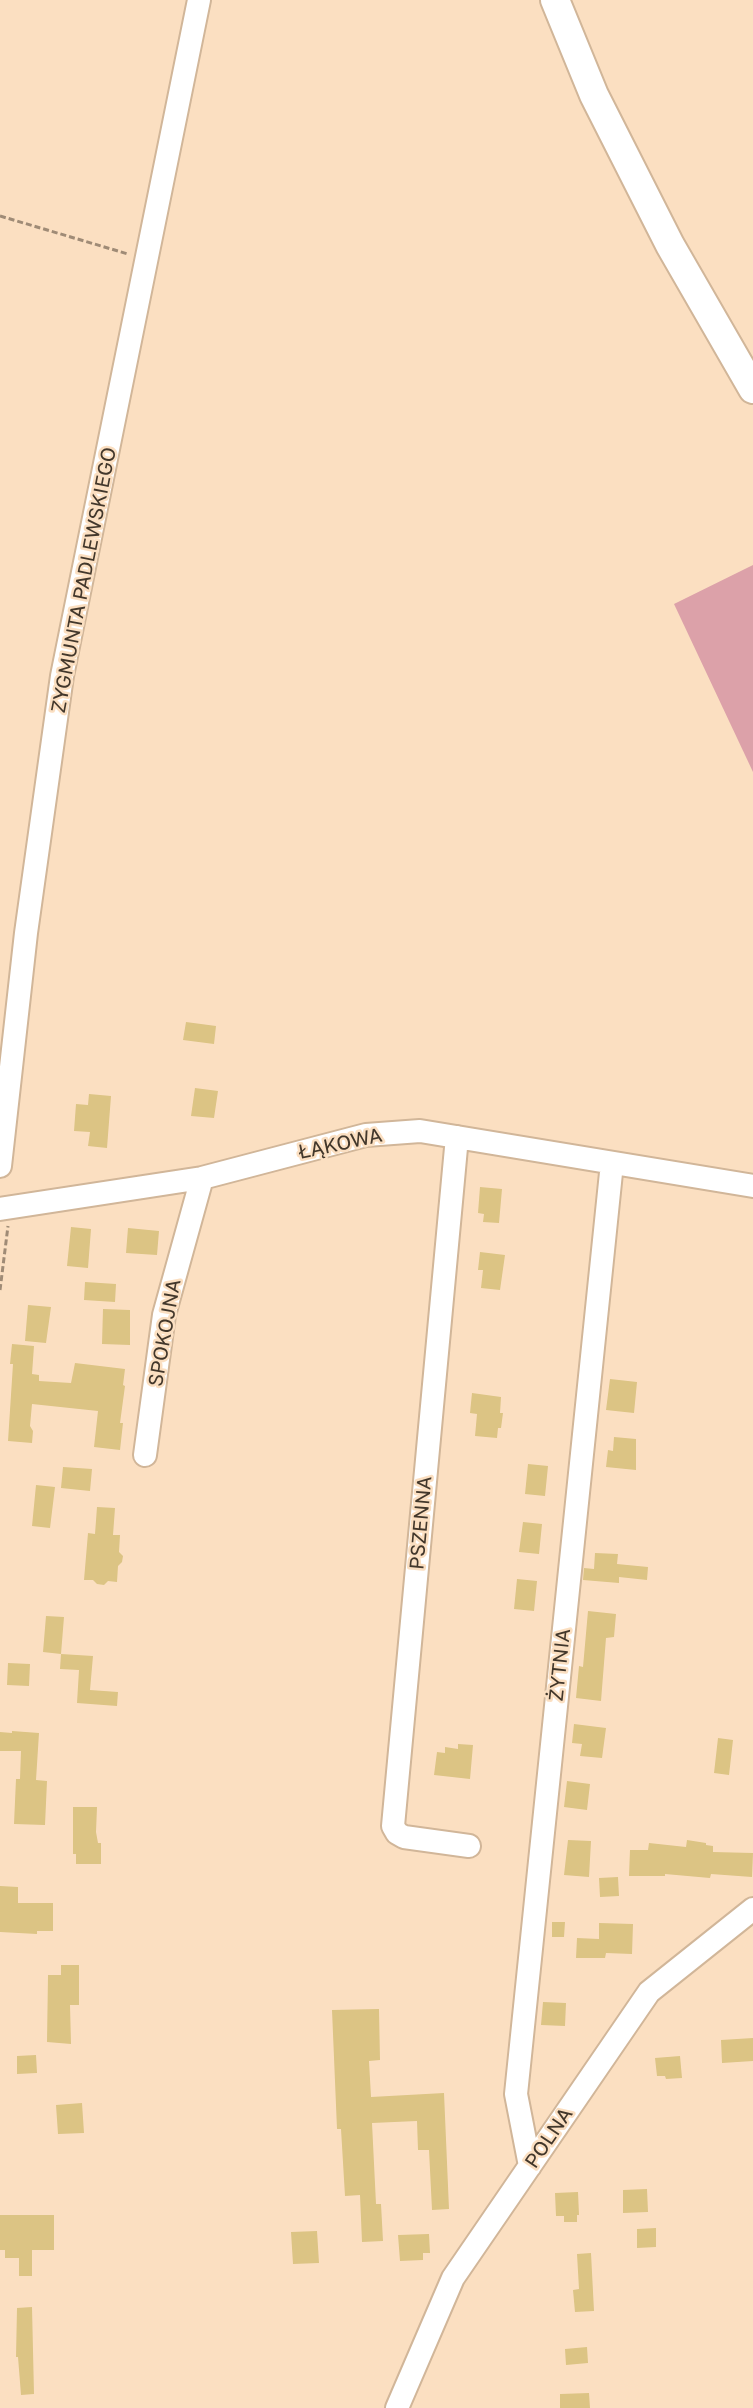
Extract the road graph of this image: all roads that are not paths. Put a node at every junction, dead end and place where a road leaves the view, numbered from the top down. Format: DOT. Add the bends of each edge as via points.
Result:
graph roads {
  1 [pos="199,0"];
  2 [pos="555,0"];
  3 [pos="753,389"];
  4 [pos="457,1137"];
  5 [pos="612,1163"];
  6 [pos="0,1166"];
  7 [pos="202,1178"];
  8 [pos="753,1186"];
  9 [pos="4,1217"];
  10 [pos="146,1455"];
  11 [pos="469,1846"];
  12 [pos="753,1909"];
  13 [pos="530,2166"];
  14 [pos="397,2408"];
  1 -- 6 [label="street, ZYGMUNTA PADLEWSKIEGO" via="63,676 26,933"];
  2 -- 3 [label="main road" via="594,95 670,245"];
  4 -- 5 [label="street, ŁĄKOWA"];
  4 -- 7 [label="street, ŁĄKOWA" via="420,1131 366,1135"];
  4 -- 11 [label="street, PSZENNA" via="393,1826 404,1838"];
  5 -- 8 [label="street, ŁĄKOWA"];
  5 -- 13 [label="street, ŻYTNIA" via="516,2094"];
  7 -- 9 [label="street, ŁĄKOWA"];
  7 -- 10 [label="street, SPOKOJNA" via="164,1315"];
  12 -- 13 [label="street, POLNA" via="649,1992"];
  13 -- 14 [label="street, POLNA" via="453,2278"];
}
